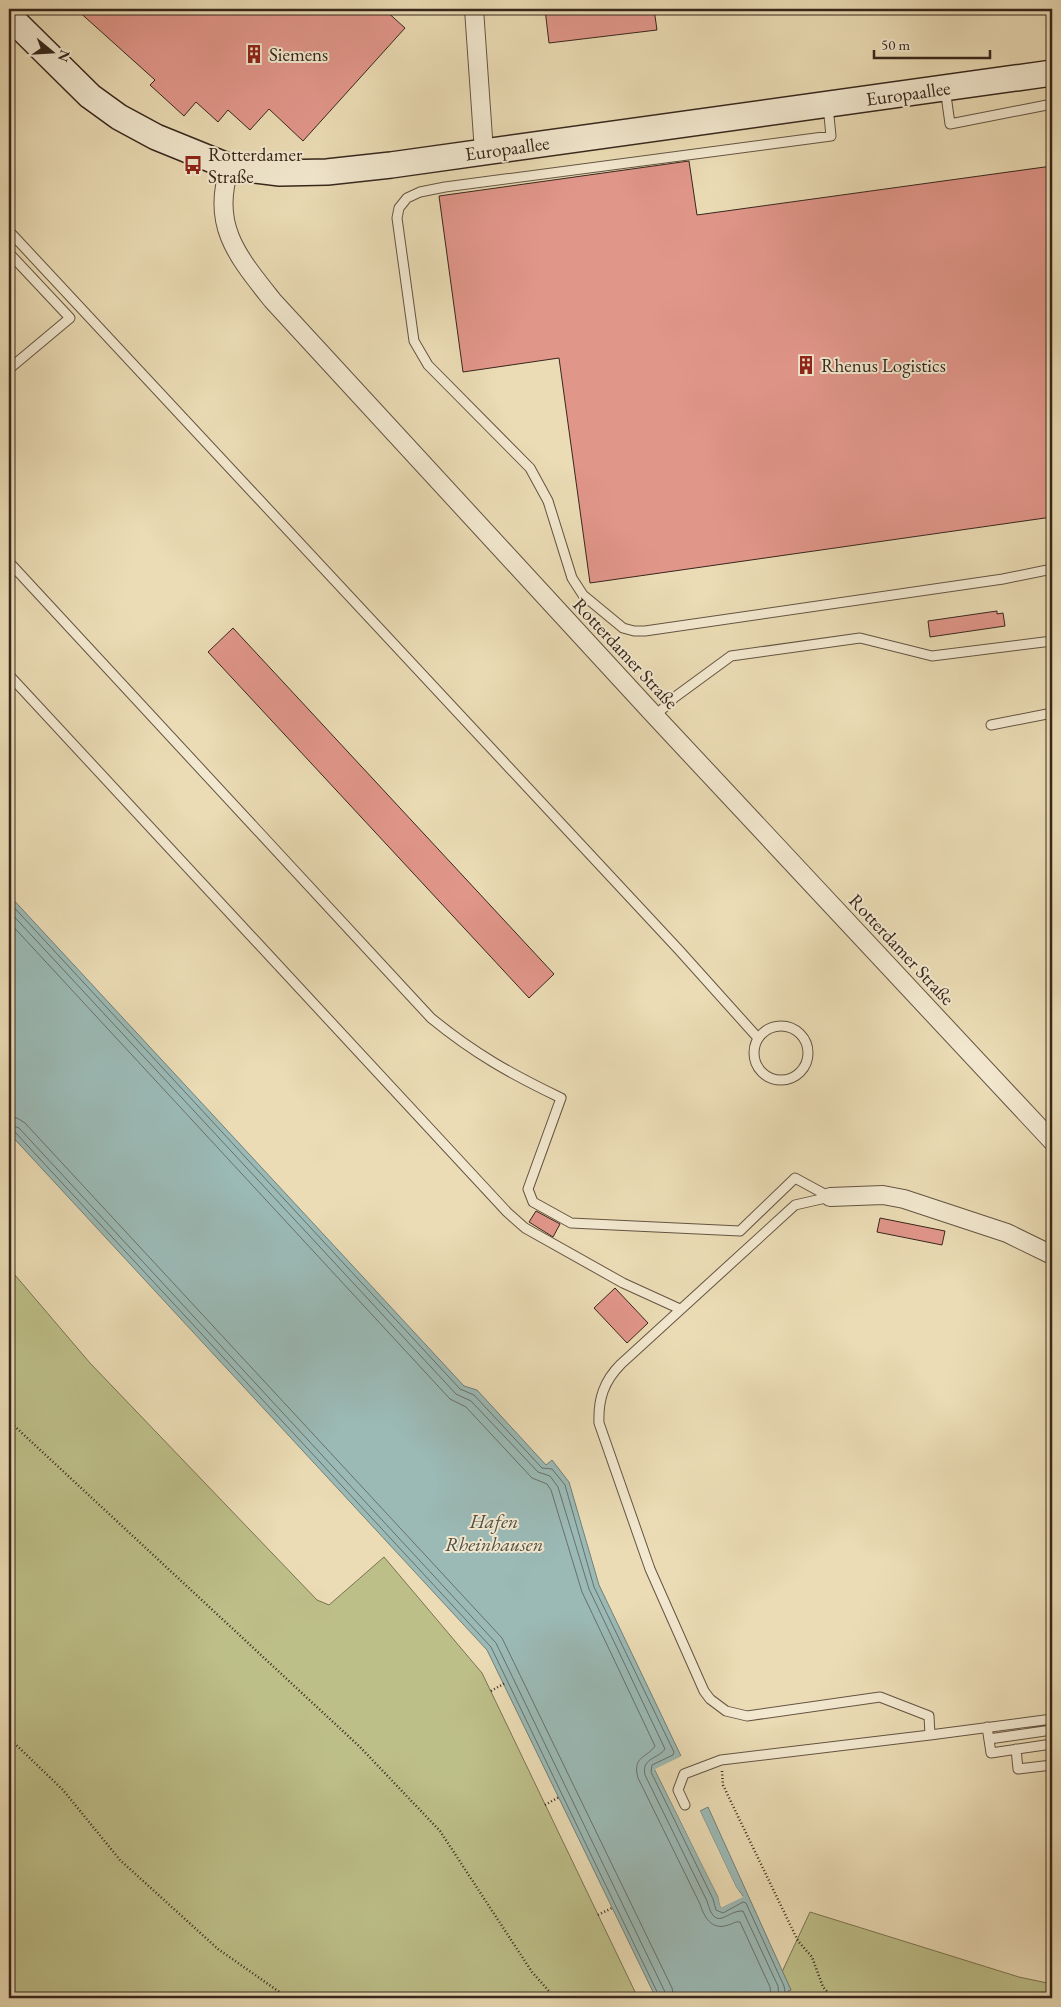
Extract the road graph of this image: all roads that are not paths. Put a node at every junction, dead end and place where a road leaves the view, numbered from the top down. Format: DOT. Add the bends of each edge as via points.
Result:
graph roads {
  1 [pos="474,9"];
  2 [pos="9,16"];
  3 [pos="1052,73"];
  4 [pos="945,88"];
  5 [pos="828,104"];
  6 [pos="1052,104"];
  7 [pos="484,152"];
  8 [pos="230,167"];
  9 [pos="9,231"];
  10 [pos="9,253"];
  11 [pos="9,369"];
  12 [pos="9,562"];
  13 [pos="1052,569"];
  14 [pos="1052,641"];
  15 [pos="9,675"];
  16 [pos="1052,713"];
  17 [pos="655,716"];
  18 [pos="991,725"];
  19 [pos="758,1038"];
  20 [pos="1052,1141"];
  21 [pos="830,1197"];
  22 [pos="1052,1255"];
  23 [pos="680,1309"];
  24 [pos="1052,1719"];
  25 [pos="987,1727"];
  26 [pos="1052,1730"];
  27 [pos="930,1735"];
  28 [pos="989,1739"];
  29 [pos="1052,1744"];
  30 [pos="1016,1749"];
  31 [pos="1052,1765"];
  32 [pos="686,1805"];
  1 -- 7 [label="street"];
  2 -- 8 [label="main road, Europaallee" via="90,96 119,118"];
  3 -- 4 [label="main road, Europaallee"];
  4 -- 5 [label="main road, Europaallee"];
  4 -- 6 [label="lane" via="950,124"];
  5 -- 7 [label="main road, Europaallee"];
  5 -- 13 [label="lane" via="832,136 446,187 407,198 399,208 397,231 414,341 420,354 530,468 548,501 572,578 582,595 623,628 634,632 1004,579"];
  7 -- 8 [label="main road, Europaallee" via="327,172 280,173"];
  8 -- 17 [label="street, Rotterdamer Straße" via="224,187 223,209 230,240 248,270"];
  9 -- 19 [label="lane"];
  10 -- 11 [label="lane" via="70,318"];
  12 -- 21 [label="lane" via="431,1018 506,1072 561,1098 528,1188 533,1202 570,1223 740,1231 795,1178"];
  14 -- 17 [label="lane" via="932,656 860,638 731,656"];
  15 -- 23 [label="lane" via="507,1212 525,1228 623,1284"];
  16 -- 18 [label="lane"];
  17 -- 20 [label="street, Rotterdamer Straße"];
  19 -- 19 [label="lane" via="754,1056 756,1065 772,1079 787,1080 796,1076 804,1066 808,1057 807,1045 796,1030 772,1027"];
  21 -- 22 [label="street" via="883,1195 904,1198 1007,1233"];
  21 -- 23 [label="lane" via="794,1205"];
  23 -- 27 [label="lane" via="609,1376 598,1405 599,1423 650,1569 704,1691 726,1711 747,1716 880,1696 928,1716"];
  24 -- 25 [label="lane"];
  25 -- 27 [label="lane"];
  25 -- 28 [label="lane"];
  26 -- 28 [label="lane"];
  27 -- 32 [label="lane" via="722,1760 684,1774 678,1790"];
  28 -- 30 [label="lane" via="991,1753"];
  29 -- 30 [label="lane"];
  30 -- 31 [label="lane" via="1018,1770"];
}
